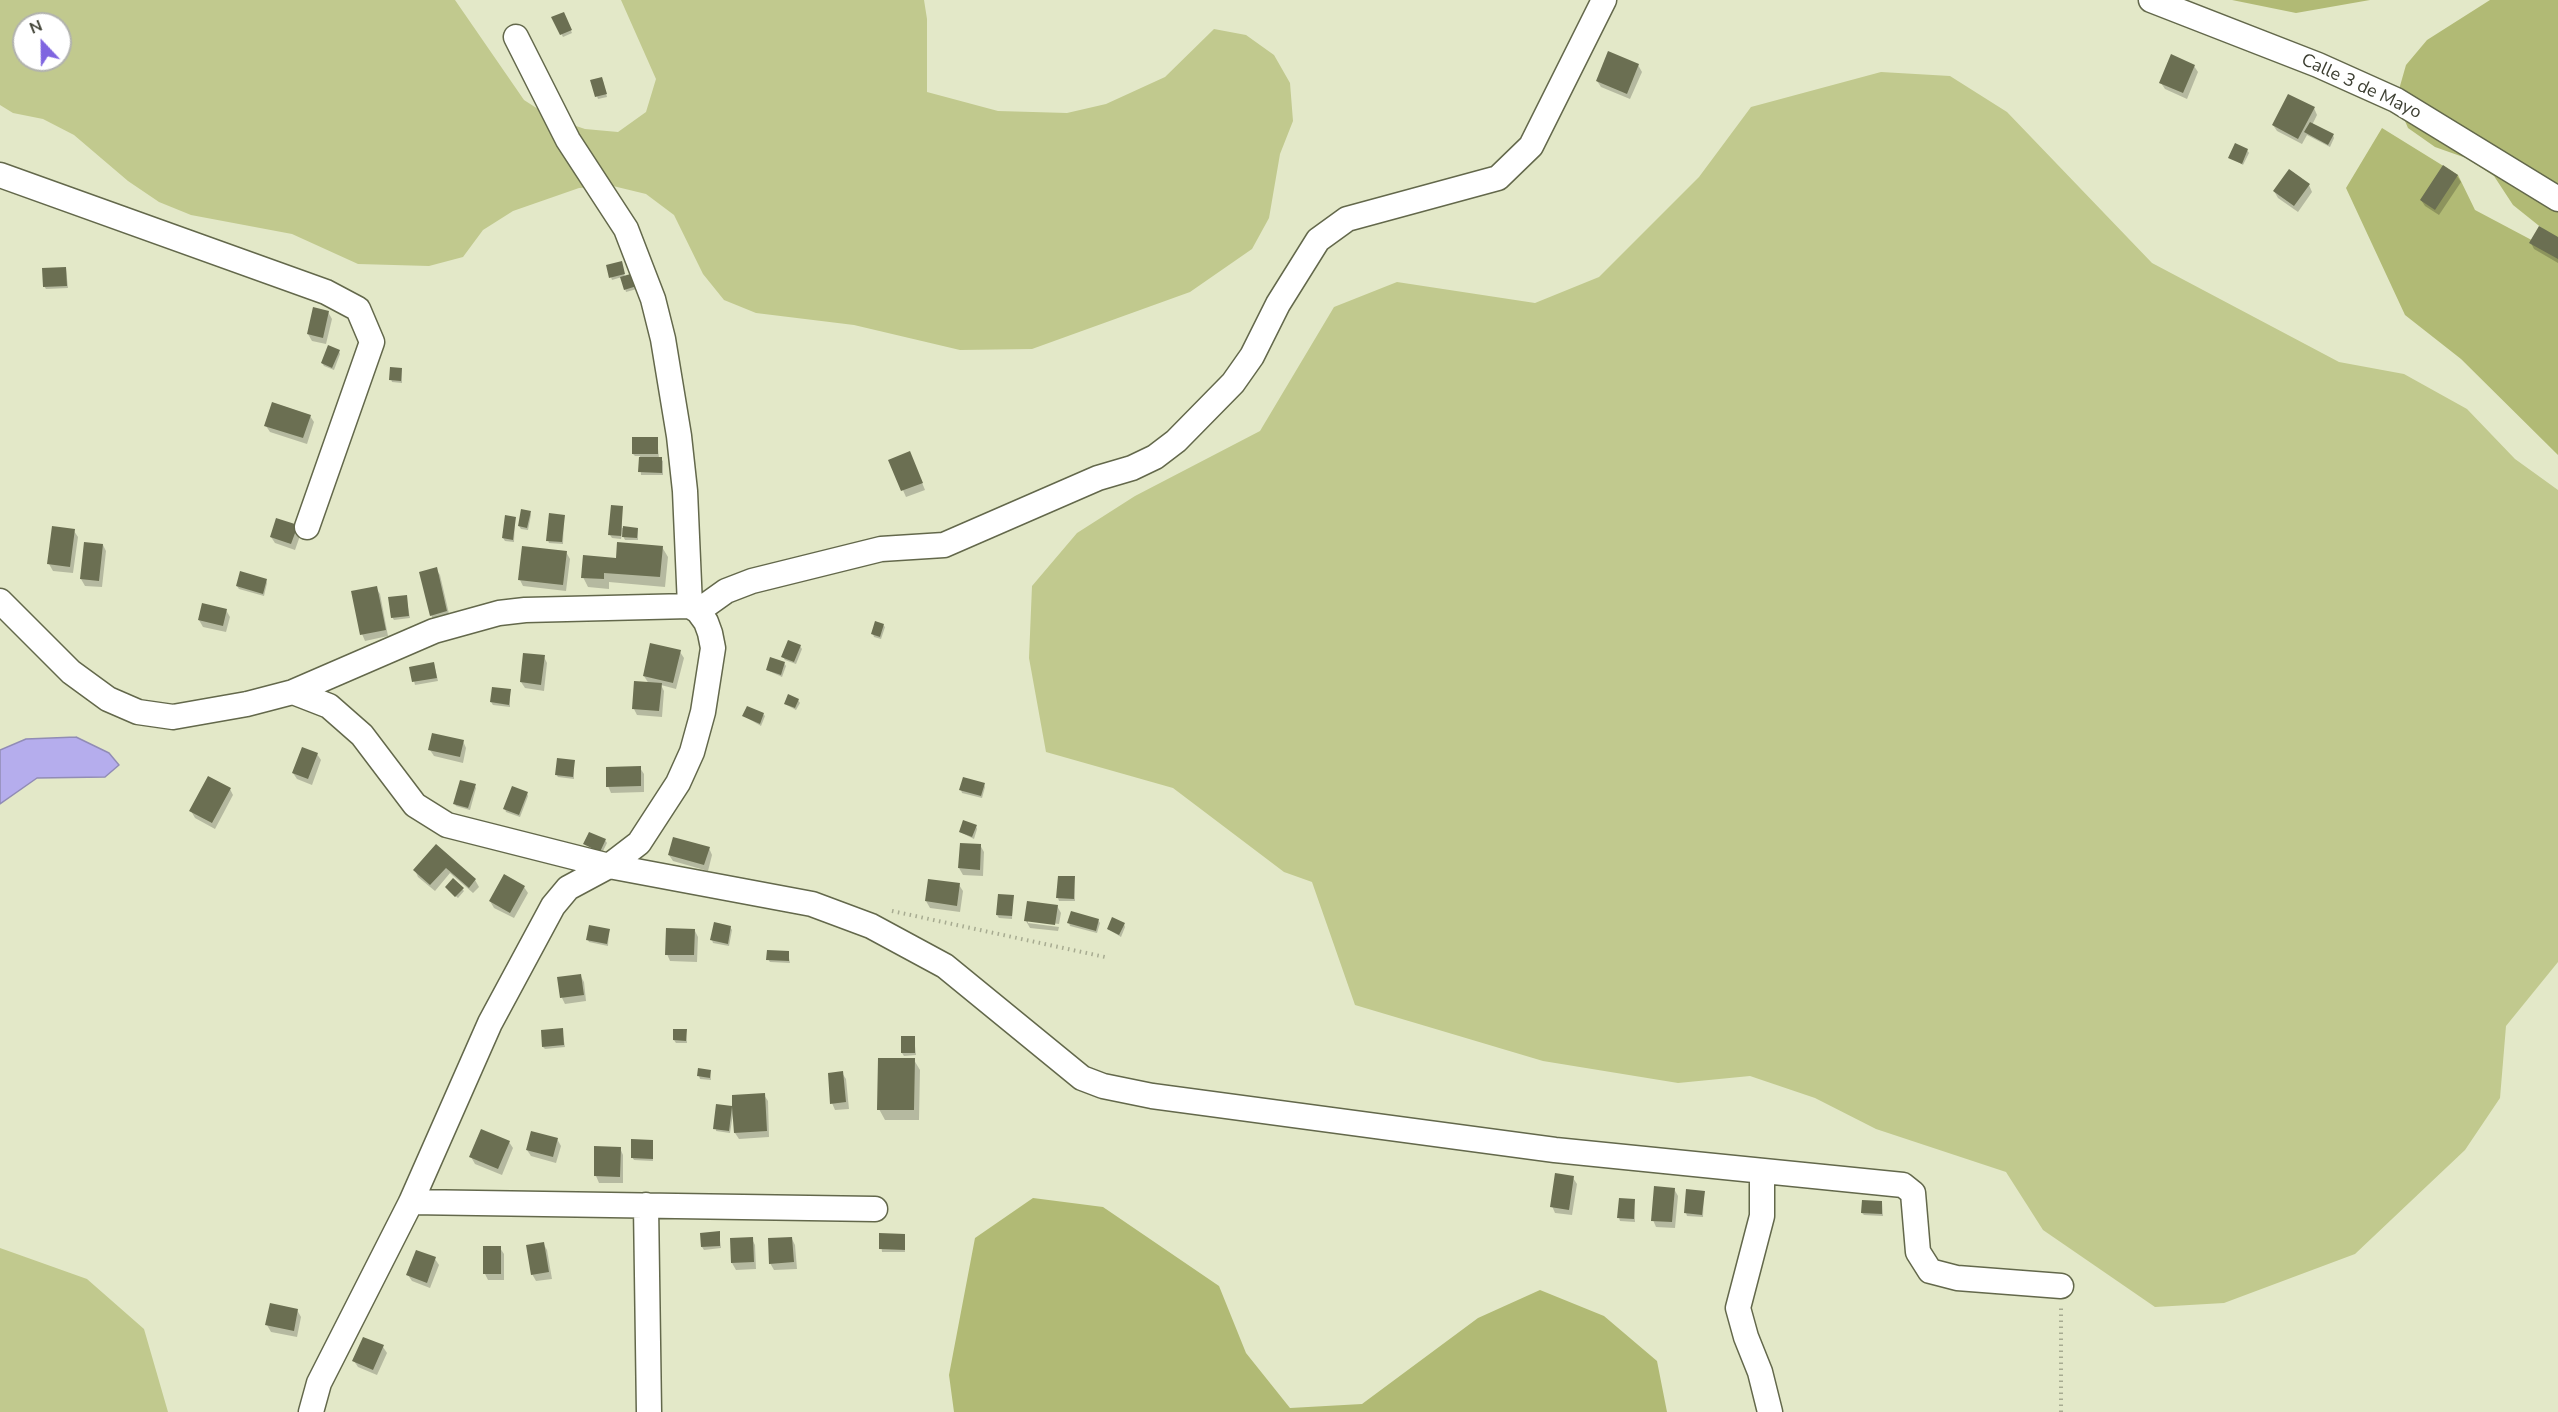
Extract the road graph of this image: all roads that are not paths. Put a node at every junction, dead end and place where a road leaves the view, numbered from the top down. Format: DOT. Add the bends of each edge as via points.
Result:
graph roads {
  1 [pos="1604,0"];
  2 [pos="2151,0"];
  3 [pos="516,37"];
  4 [pos="0,175"];
  5 [pos="2558,199"];
  6 [pos="307,527"];
  7 [pos="0,601"];
  8 [pos="694,608"];
  9 [pos="293,692"];
  10 [pos="609,866"];
  11 [pos="1762,1171"];
  12 [pos="411,1202"];
  13 [pos="646,1205"];
  14 [pos="875,1209"];
  15 [pos="2061,1286"];
  16 [pos="310,1412"];
  17 [pos="649,1412"];
  18 [pos="1770,1412"];
  1 -- 8 [label="street" via="1531,146 1498,178 1347,219 1318,240 1233,384 1155,457 944,545 881,549 752,581"];
  2 -- 5 [label="street, Calle 3 de Mayo" via="2319,65 2396,100"];
  3 -- 8 [label="street" via="568,140 626,229 653,299 679,436"];
  4 -- 6 [label="street" via="326,292 358,309 372,342"];
  7 -- 9 [label="street" via="71,672 108,699 138,712 173,717"];
  8 -- 9 [label="street" via="499,613 434,631"];
  8 -- 10 [label="street" via="710,633 713,648 692,752 678,783 639,843"];
  9 -- 10 [label="street" via="329,706 362,735 415,805 447,825"];
  10 -- 11 [label="street" via="812,904 860,922 945,966 1082,1078 1103,1086 1152,1096 1555,1150"];
  10 -- 12 [label="street" via="568,888 553,906 490,1023"];
  11 -- 15 [label="street" via="1903,1185 1913,1193 1918,1252 1930,1271 1957,1278"];
  11 -- 18 [label="street" via="1762,1216 1738,1308"];
  12 -- 13 [label="street"];
  12 -- 16 [label="street" via="319,1383"];
  13 -- 14 [label="street"];
  13 -- 17 [label="street"];
}
